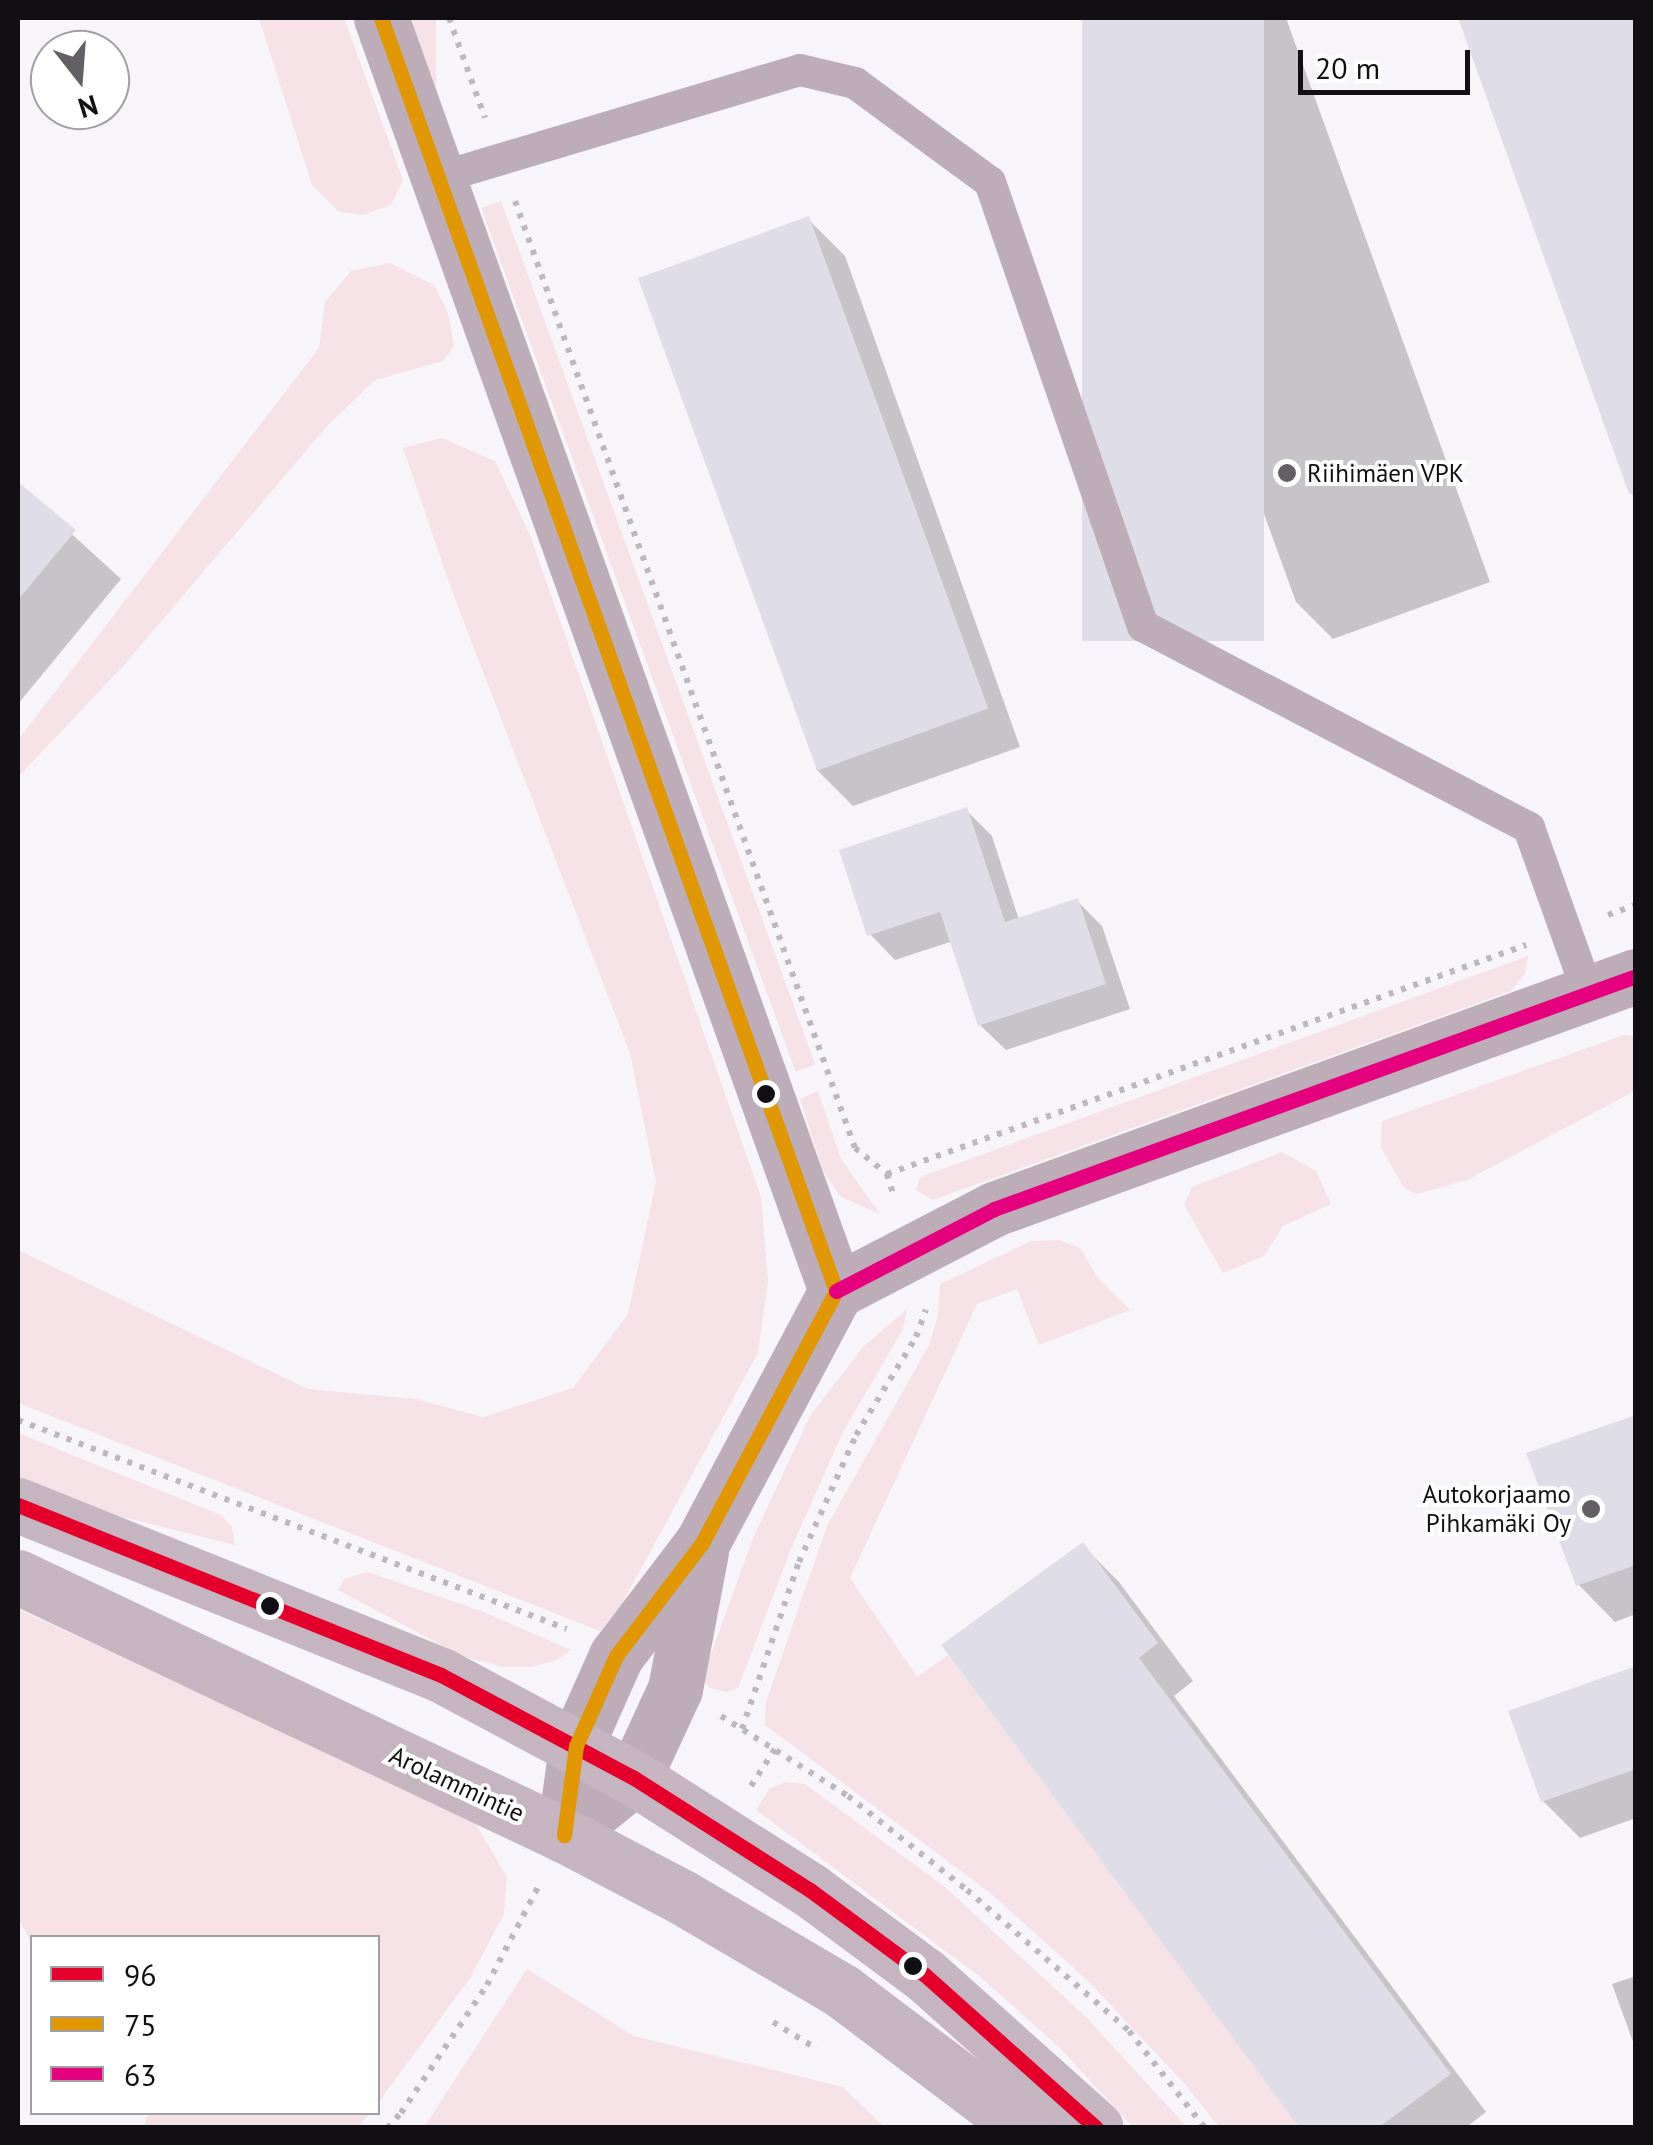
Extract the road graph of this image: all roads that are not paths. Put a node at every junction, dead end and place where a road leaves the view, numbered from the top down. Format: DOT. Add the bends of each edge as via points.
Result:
graph roads {
  1 [pos="380,18"];
  2 [pos="438,178"];
  3 [pos="1612,984"];
  4 [pos="836,1292"];
  5 [pos="18,1505"];
  6 [pos="702,1543"];
  7 [pos="18,1577"];
  8 [pos="576,1746"];
  9 [pos="634,1778"];
  10 [pos="564,1834"];
  11 [pos="1024,2128"];
  12 [pos="1096,2128"];
  1 -- 2 [label="street"];
  2 -- 3 [label="lane" via="800,70 855,83 990,182 1143,626 1529,828 1567,930"];
  2 -- 4 [label="street"];
  3 -- 4 [label="street" via="994,1209"];
  4 -- 6 [label="street"];
  5 -- 8 [label="street" via="441,1676"];
  6 -- 8 [label="street" via="616,1656"];
  6 -- 9 [label="street" via="676,1688"];
  7 -- 10 [label="street, Arolammintie"];
  8 -- 9 [label="street"];
  8 -- 10 [label="street"];
  9 -- 10 [label="street"];
  9 -- 12 [label="street" via="796,1880 925,1976"];
  10 -- 11 [label="street, Arolammintie" via="842,1991"];
}
